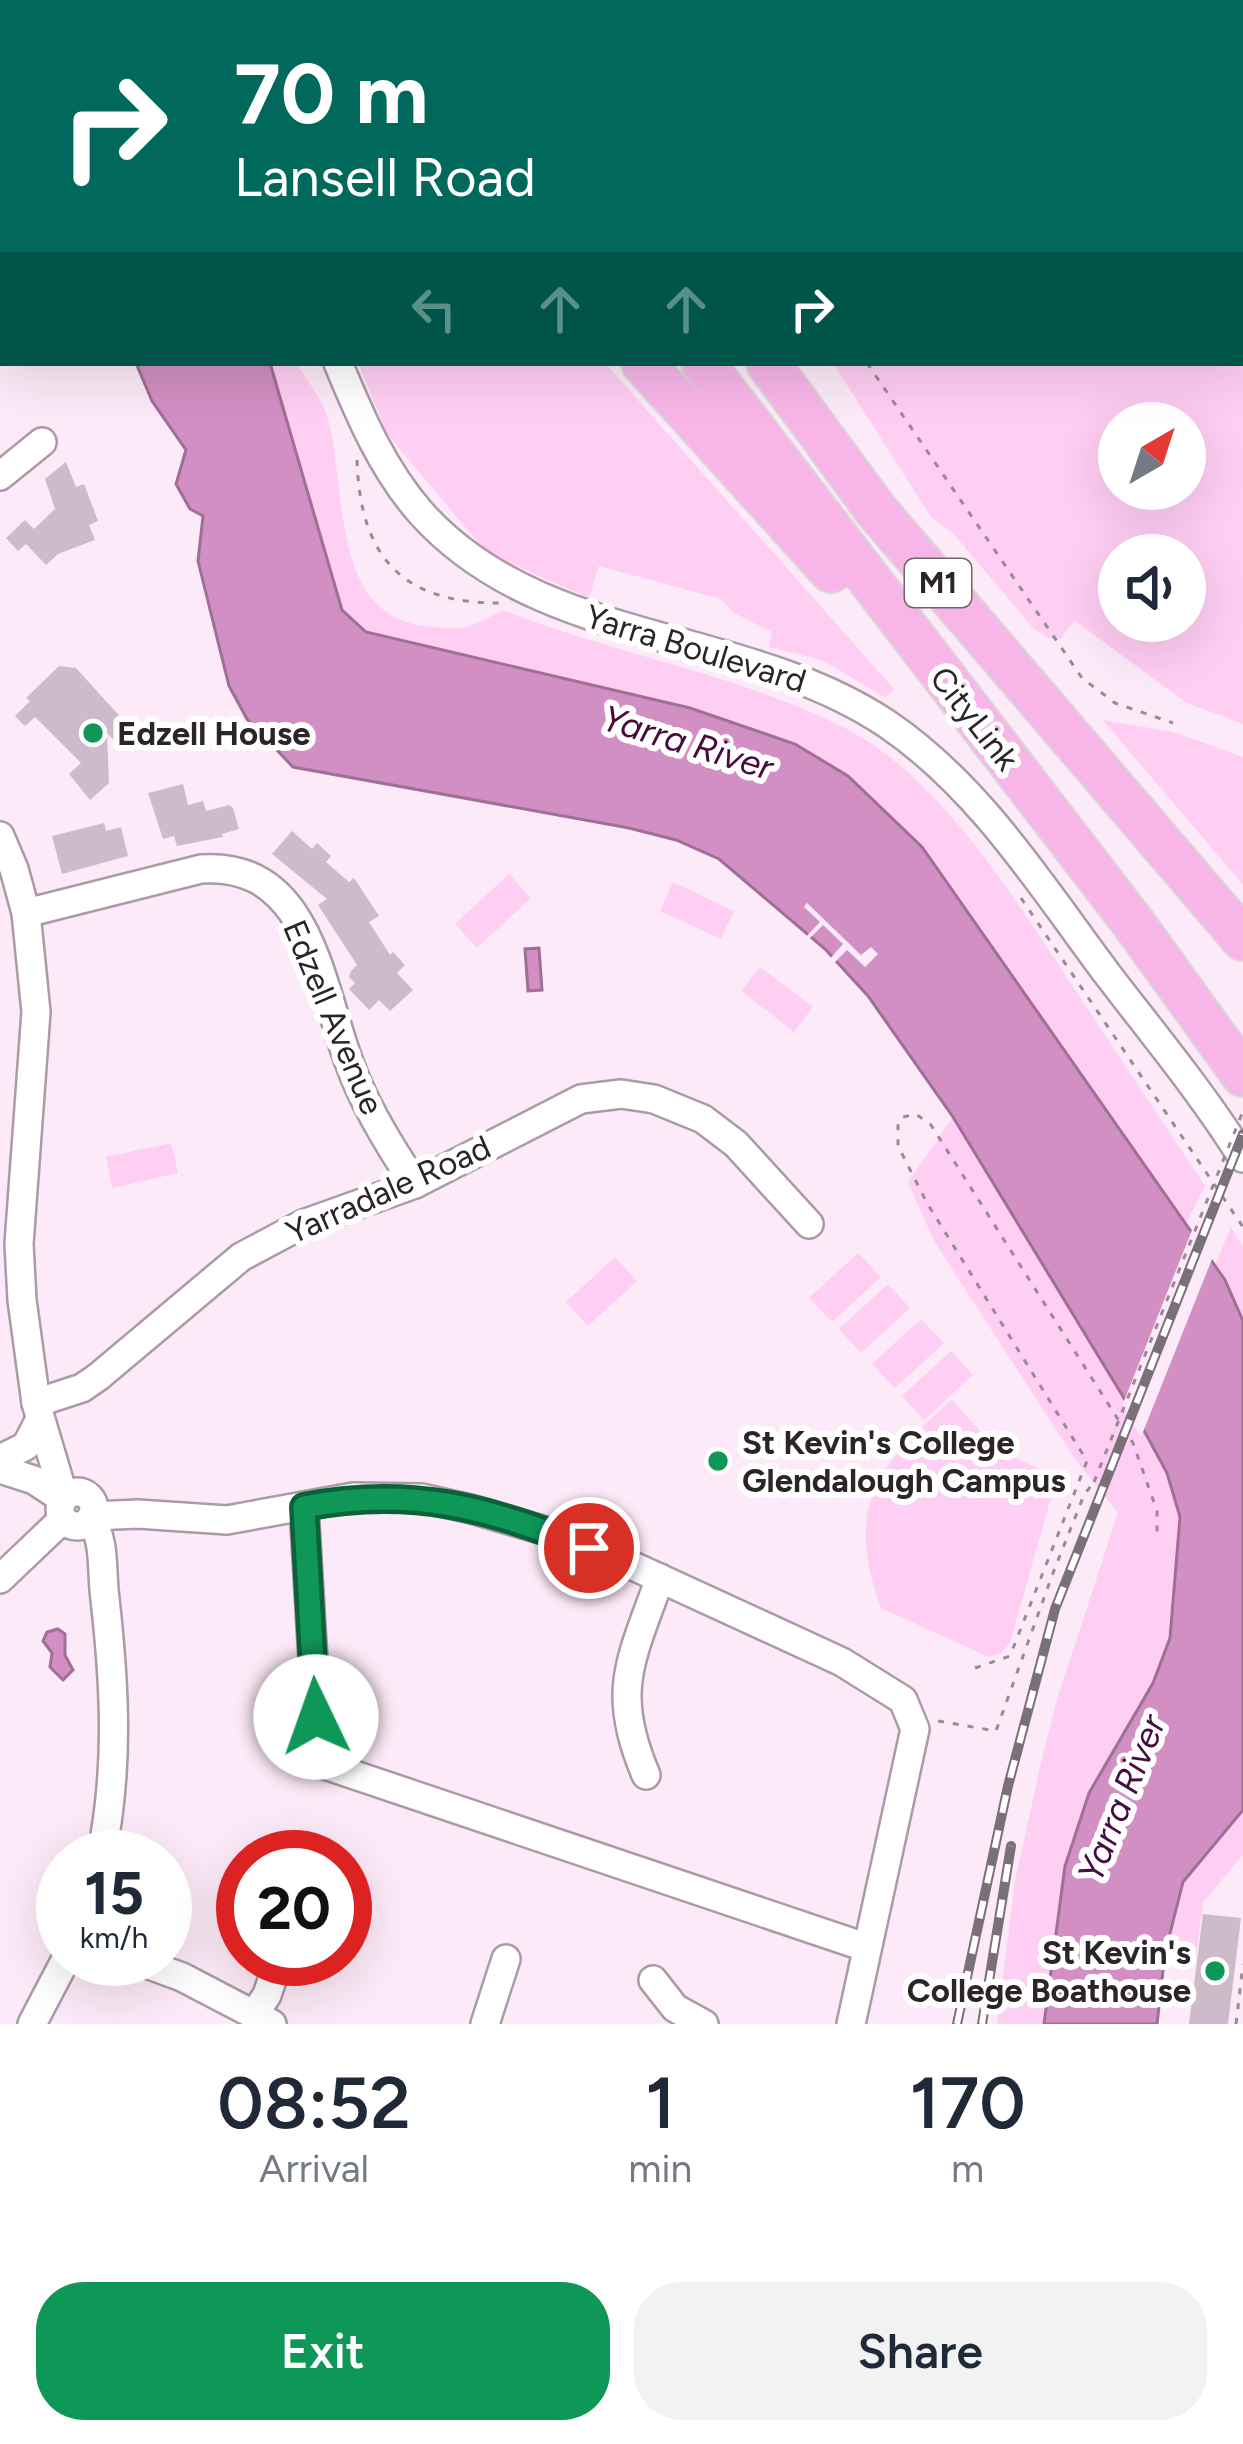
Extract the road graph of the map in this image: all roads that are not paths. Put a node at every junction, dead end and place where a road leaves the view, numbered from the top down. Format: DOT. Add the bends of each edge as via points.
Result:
graph roads {
  1 [pos="339,366"];
  2 [pos="646,366"];
  3 [pos="706,366"];
  4 [pos="770,366"];
  5 [pos="800,366"];
  6 [pos="42,442"];
  7 [pos="0,476"];
  8 [pos="971,713"];
  9 [pos="1118,795"];
  10 [pos="0,836"];
  11 [pos="26,913"];
  12 [pos="1243,939"];
  13 [pos="1243,1075"];
  14 [pos="1243,1158"];
  15 [pos="415,1184"];
  16 [pos="809,1224"];
  17 [pos="42,1421"];
  18 [pos="6,1469"];
  19 [pos="304,1507"];
  20 [pos="76,1508"];
  21 [pos="148,1515"];
  22 [pos="0,1579"];
  23 [pos="660,1579"];
  24 [pos="104,1580"];
  25 [pos="646,1775"];
  26 [pos="104,1830"];
  27 [pos="866,1947"];
  28 [pos="506,1959"];
  29 [pos="653,1980"];
  30 [pos="52,1986"];
  31 [pos="192,1986"];
  32 [pos="272,1986"];
  33 [pos="263,2019"];
  34 [pos="32,2024"];
  35 [pos="485,2024"];
  36 [pos="704,2024"];
  37 [pos="850,2024"];
  1 -- 14 [label="street, Yarra Boulevard" via="403,490 478,562 584,614 804,678 916,746 991,820"];
  2 -- 8 [label="highway"];
  3 -- 8 [label="highway, CityLink / M1"];
  4 -- 9 [label="highway, CityLink / M1" via="876,510"];
  5 -- 9 [label="highway"];
  6 -- 7 [label="street"];
  8 -- 13 [label="highway, CityLink / M1"];
  9 -- 12 [label="highway, CityLink / M1"];
  10 -- 11 [label="street"];
  11 -- 15 [label="street, Edzell Avenue" via="201,868 253,873 302,928 355,1077"];
  11 -- 17 [label="street" via="36,1012 19,1244"];
  15 -- 16 [label="street, Yarradale Road" via="581,1099 621,1094 680,1107 719,1130"];
  15 -- 17 [label="street, Yarradale Road" via="303,1224 241,1257"];
  17 -- 18 [label="street"];
  17 -- 20 [label="street"];
  18 -- 20 [label="street"];
  19 -- 21 [label="street" via="227,1520"];
  19 -- 23 [label="street" via="353,1497 422,1498 546,1531"];
  19 -- 27 [label="street" via="319,1763"];
  20 -- 21 [label="street"];
  20 -- 22 [label="street"];
  20 -- 24 [label="street" via="100,1534"];
  21 -- 24 [label="street" via="114,1544"];
  23 -- 25 [label="street" via="624,1706"];
  23 -- 27 [label="street" via="842,1663 922,1719 920,1765 903,1794"];
  24 -- 26 [label="street" via="116,1735"];
  27 -- 37 [label="street"];
  28 -- 35 [label="street"];
  29 -- 36 [label="street" via="675,2008"];
  30 -- 34 [label="street"];
  31 -- 33 [label="street"];
  32 -- 33 [label="street"];
}
